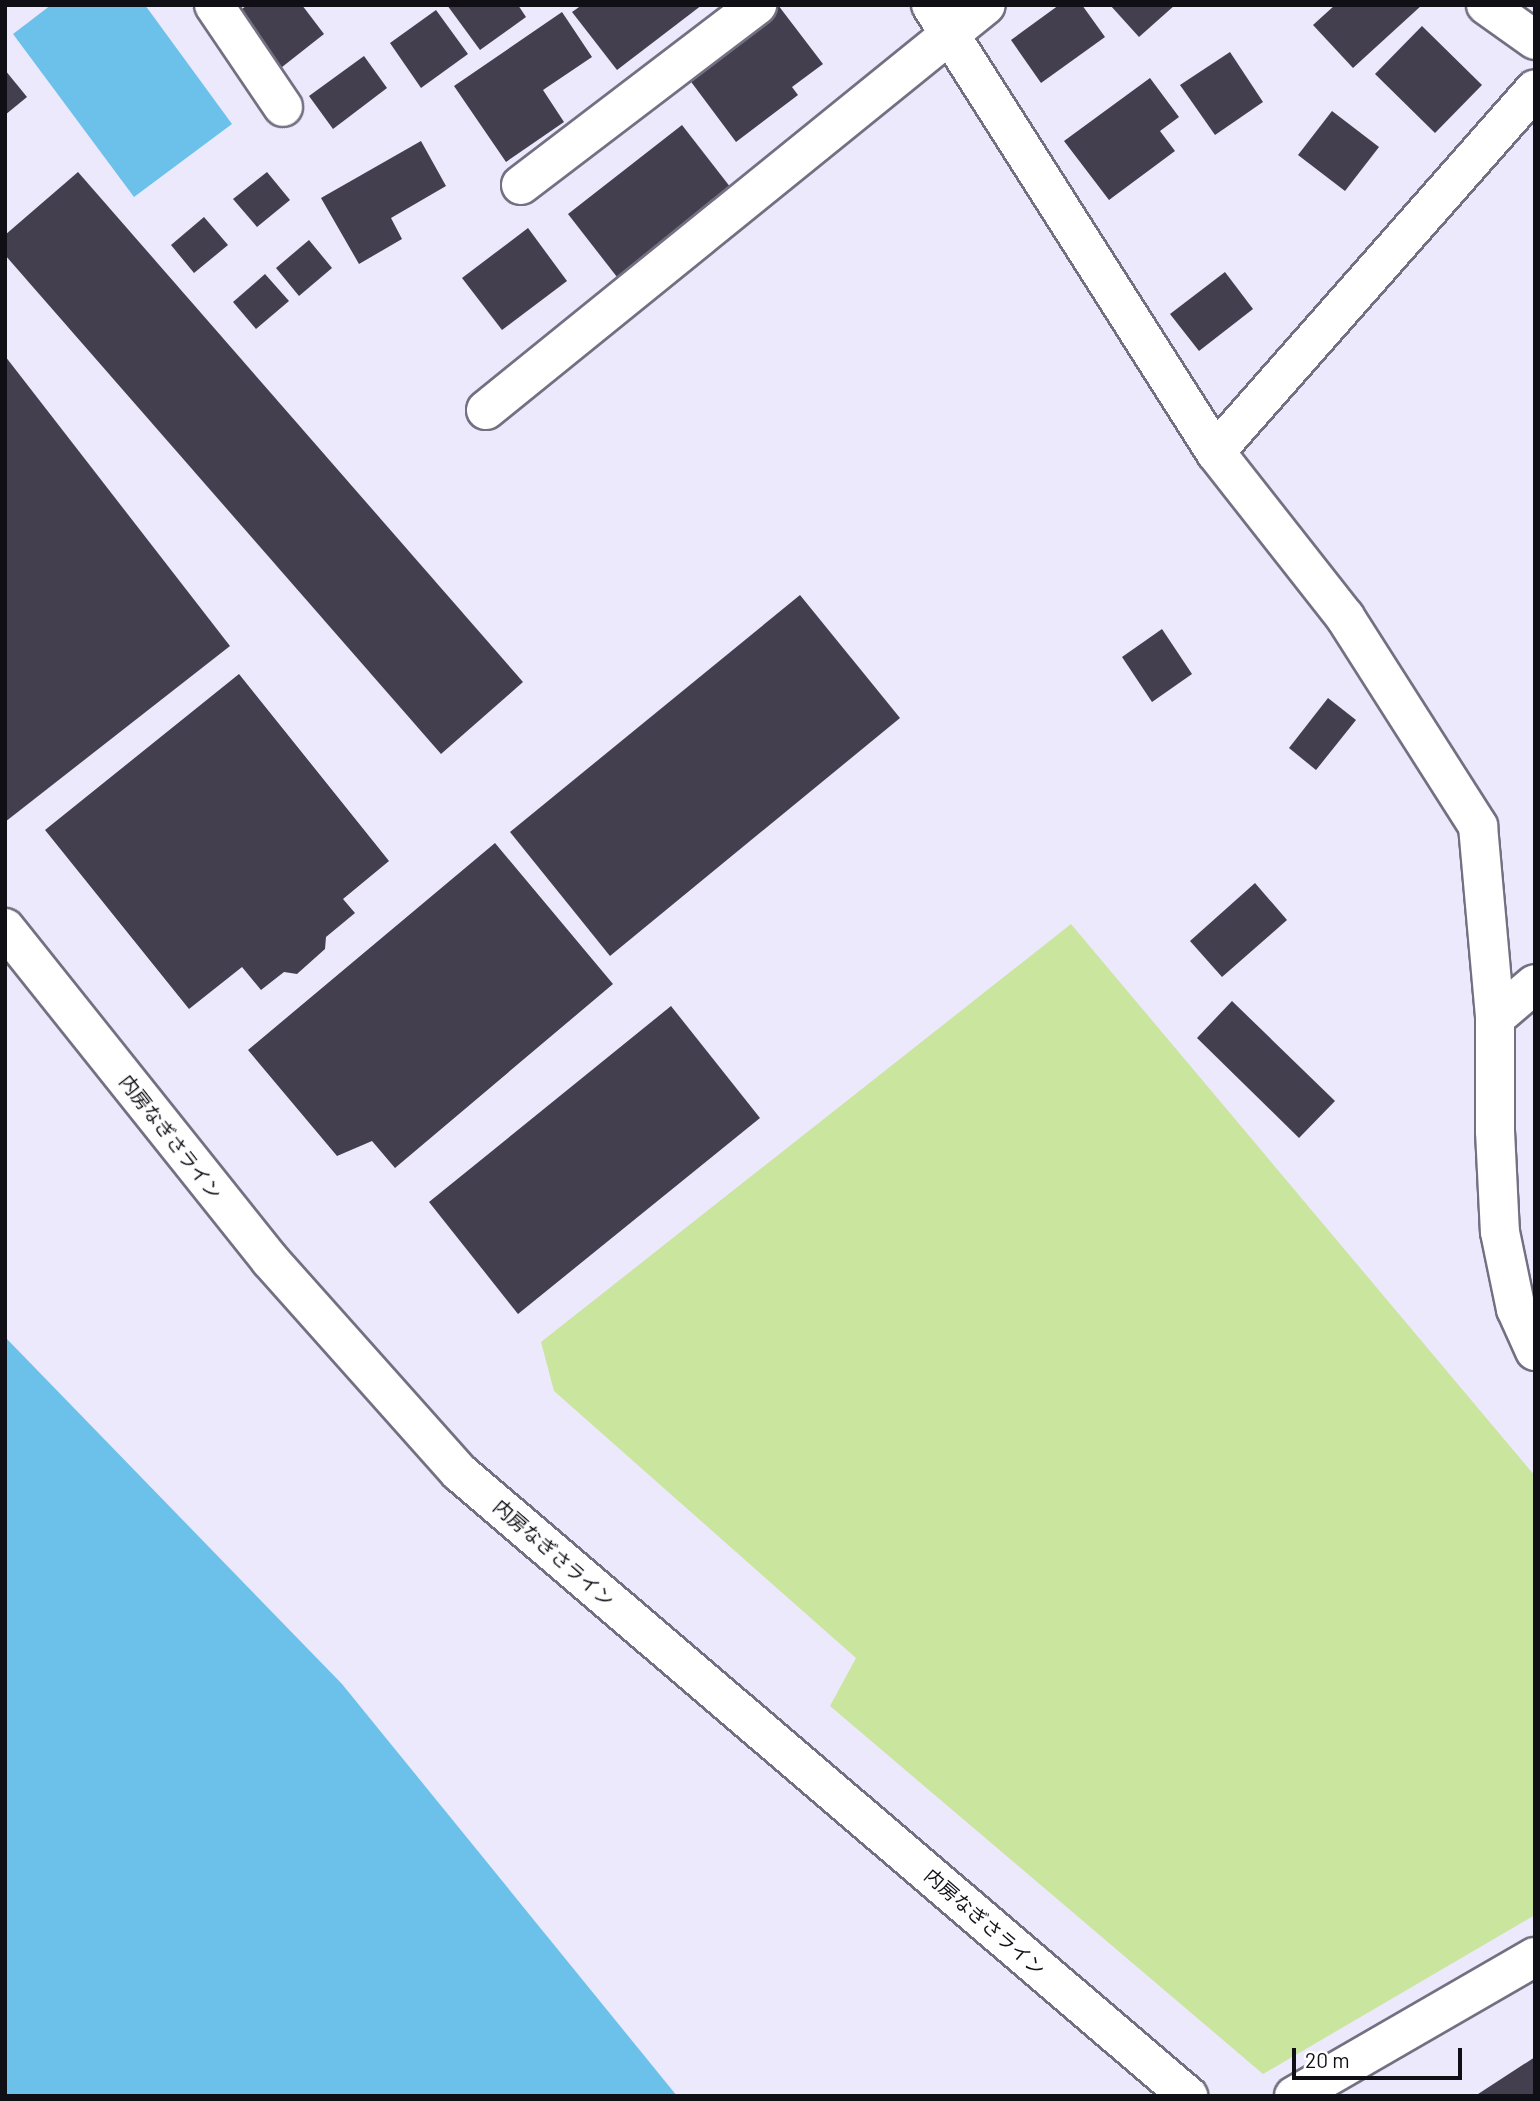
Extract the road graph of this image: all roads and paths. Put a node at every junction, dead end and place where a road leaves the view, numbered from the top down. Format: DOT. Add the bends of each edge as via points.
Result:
graph roads {
  1 [pos="214,5"];
  2 [pos="757,5"];
  3 [pos="986,5"];
  4 [pos="1486,5"];
  5 [pos="941,20"];
  6 [pos="1535,40"];
  7 [pos="1535,89"];
  8 [pos="283,107"];
  9 [pos="521,185"];
  10 [pos="486,410"];
  11 [pos="1216,451"];
  12 [pos="5,928"];
  13 [pos="1535,984"];
  14 [pos="1495,1018"];
  15 [pos="1535,1351"];
  16 [pos="1535,1957"];
  17 [pos="1188,2096"];
  18 [pos="1294,2096"];
  1 -- 8 [label="street"];
  2 -- 9 [label="street"];
  3 -- 5 [label="street"];
  4 -- 6 [label="street"];
  5 -- 10 [label="street"];
  5 -- 11 [label="street"];
  7 -- 11 [label="street"];
  11 -- 14 [label="street" via="1345,617 1478,825"];
  12 -- 17 [label="street, 内房なぎさライン" via="270,1260 459,1472"];
  13 -- 14 [label="street"];
  14 -- 15 [label="street" via="1500,1233 1516,1309"];
  16 -- 18 [label="street"];
}
